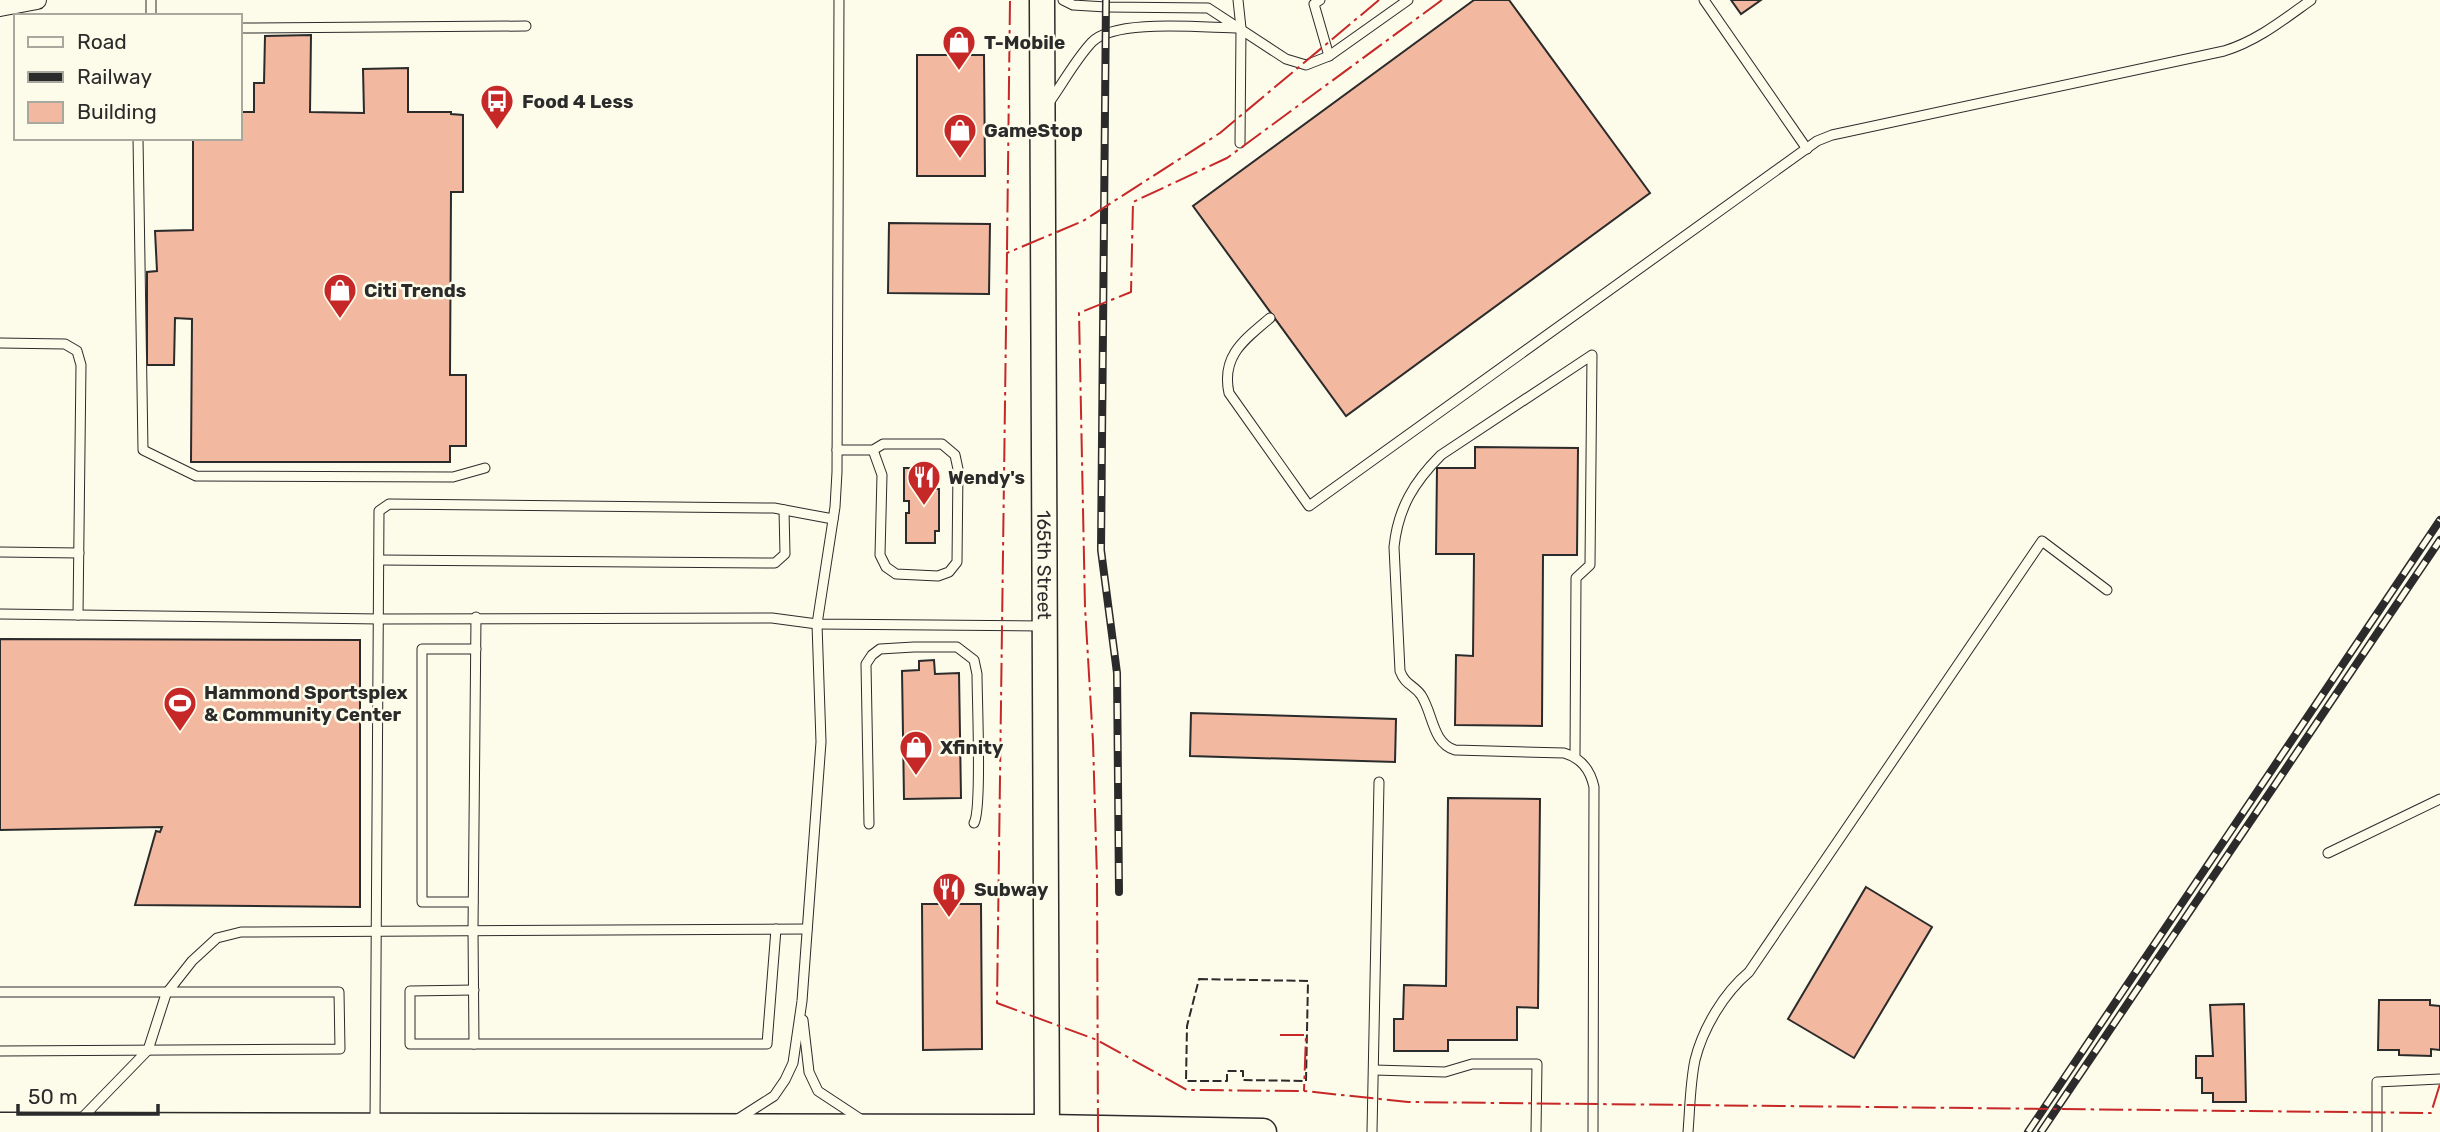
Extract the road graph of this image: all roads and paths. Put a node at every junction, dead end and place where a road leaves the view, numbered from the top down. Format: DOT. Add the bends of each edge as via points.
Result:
graph roads {
  1 [pos="37,0"];
  2 [pos="839,0"];
  3 [pos="1042,0"];
  4 [pos="1063,0"];
  5 [pos="1238,0"];
  6 [pos="1320,0"];
  7 [pos="1408,0"];
  8 [pos="1704,0"];
  9 [pos="2311,0"];
  10 [pos="0,7"];
  11 [pos="526,26"];
  12 [pos="242,28"];
  13 [pos="1241,29"];
  14 [pos="1329,57"];
  15 [pos="1043,111"];
  16 [pos="138,140"];
  17 [pos="1240,144"];
  18 [pos="1807,149"];
  19 [pos="1270,318"];
  20 [pos="0,343"];
  21 [pos="837,450"];
  22 [pos="873,450"];
  23 [pos="485,468"];
  24 [pos="784,510"];
  25 [pos="833,519"];
  26 [pos="0,552"];
  27 [pos="79,553"];
  28 [pos="379,560"];
  29 [pos="2107,590"];
  30 [pos="0,614"];
  31 [pos="78,615"];
  32 [pos="476,617"];
  33 [pos="380,619"];
  34 [pos="817,624"];
  35 [pos="1045,626"];
  36 [pos="476,649"];
  37 [pos="1575,756"];
  38 [pos="1379,782"];
  39 [pos="2440,799"];
  40 [pos="974,823"];
  41 [pos="869,824"];
  42 [pos="2328,853"];
  43 [pos="473,902"];
  44 [pos="776,929"];
  45 [pos="807,929"];
  46 [pos="377,930"];
  47 [pos="472,930"];
  48 [pos="474,990"];
  49 [pos="0,992"];
  50 [pos="166,994"];
  51 [pos="802,1001"];
  52 [pos="474,1044"];
  53 [pos="148,1050"];
  54 [pos="0,1051"];
  55 [pos="1374,1070"];
  56 [pos="2440,1079"];
  57 [pos="0,1126"];
  58 [pos="375,1128"];
  59 [pos="718,1128"];
  60 [pos="875,1128"];
  61 [pos="89,1129"];
  62 [pos="467,1130"];
  63 [pos="542,1130"];
  64 [pos="683,1130"];
  65 [pos="764,1130"];
  66 [pos="905,1130"];
  67 [pos="1047,1130"];
  68 [pos="1263,1132"];
  69 [pos="1373,1132"];
  70 [pos="1536,1132"];
  71 [pos="1593,1132"];
  72 [pos="1688,1132"];
  73 [pos="2377,1132"];
  1 -- 10 [label="street"];
  2 -- 21 [label="lane"];
  3 -- 15 [label="main road, 165th Street"];
  4 -- 13 [label="lane" via="1106,7 1208,8"];
  5 -- 13 [label="lane"];
  6 -- 14 [label="lane" via="1314,4"];
  7 -- 14 [label="lane"];
  8 -- 18 [label="lane"];
  9 -- 18 [label="lane" via="2232,49 1832,135"];
  11 -- 12 [label="lane"];
  13 -- 14 [label="lane" via="1296,63 1306,65"];
  13 -- 15 [label="lane" via="1135,27 1105,33 1092,41"];
  13 -- 17 [label="lane"];
  15 -- 35 [label="main road, 165th Street"];
  16 -- 23 [label="lane" via="143,450 196,476 453,477"];
  18 -- 19 [label="lane" via="1309,506 1229,393 1226,379 1234,353"];
  20 -- 27 [label="lane" via="65,344 77,351 82,365"];
  21 -- 22 [label="lane"];
  21 -- 25 [label="lane"];
  22 -- 22 [label="lane" via="882,475 880,555 886,567 896,574 938,576 949,572 957,562 955,455 942,444 883,444"];
  24 -- 25 [label="lane"];
  24 -- 28 [label="lane" via="785,554 775,563"];
  24 -- 28 [label="lane" via="389,504 379,511"];
  25 -- 34 [label="lane"];
  26 -- 27 [label="lane"];
  27 -- 31 [label="lane"];
  28 -- 33 [label="lane"];
  29 -- 72 [label="lane" via="2042,541 1749,972 1722,1004 1695,1061"];
  30 -- 31 [label="lane"];
  31 -- 33 [label="lane"];
  32 -- 33 [label="lane"];
  32 -- 34 [label="lane" via="772,618"];
  32 -- 36 [label="lane"];
  33 -- 46 [label="lane"];
  34 -- 35 [label="lane"];
  34 -- 45 [label="lane" via="821,741"];
  35 -- 67 [label="main road, 165th Street"];
  36 -- 43 [label="lane"];
  36 -- 43 [label="lane" via="422,649 422,902"];
  37 -- 37 [label="lane" via="1455,750 1440,741 1421,694 1403,680 1400,671 1394,547 1409,495 1441,455 1592,355 1590,565 1576,578"];
  37 -- 71 [label="lane" via="1586,767 1594,787"];
  38 -- 55 [label="lane"];
  39 -- 42 [label="lane"];
  40 -- 41 [label="lane" via="977,674 974,660 957,647 880,649 866,664"];
  43 -- 47 [label="lane"];
  44 -- 45 [label="lane"];
  44 -- 47 [label="lane"];
  44 -- 52 [label="lane" via="767,1044"];
  45 -- 51 [label="lane"];
  46 -- 47 [label="lane"];
  46 -- 50 [label="lane" via="240,932 217,938"];
  46 -- 58 [label="lane"];
  47 -- 48 [label="lane"];
  48 -- 52 [label="lane"];
  48 -- 52 [label="lane" via="410,991 410,1044"];
  49 -- 50 [label="lane"];
  50 -- 53 [label="lane"];
  50 -- 53 [label="lane" via="339,992 340,1049"];
  51 -- 59 [label="lane" via="793,1063 785,1080 774,1096 749,1114"];
  51 -- 60 [label="lane" via="809,1072 818,1091"];
  53 -- 54 [label="lane"];
  53 -- 61 [label="lane"];
  55 -- 69 [label="lane"];
  55 -- 70 [label="lane" via="1446,1072 1472,1063 1537,1064"];
  56 -- 73 [label="lane" via="2377,1082"];
  57 -- 61 [label="main road"];
  58 -- 61 [label="main road"];
  58 -- 62 [label="main road"];
  59 -- 64 [label="main road"];
  59 -- 65 [label="main road"];
  60 -- 65 [label="main road"];
  60 -- 66 [label="main road"];
  62 -- 63 [label="main road"];
  63 -- 64 [label="main road"];
  66 -- 67 [label="main road"];
  67 -- 68 [label="main road"];
}
